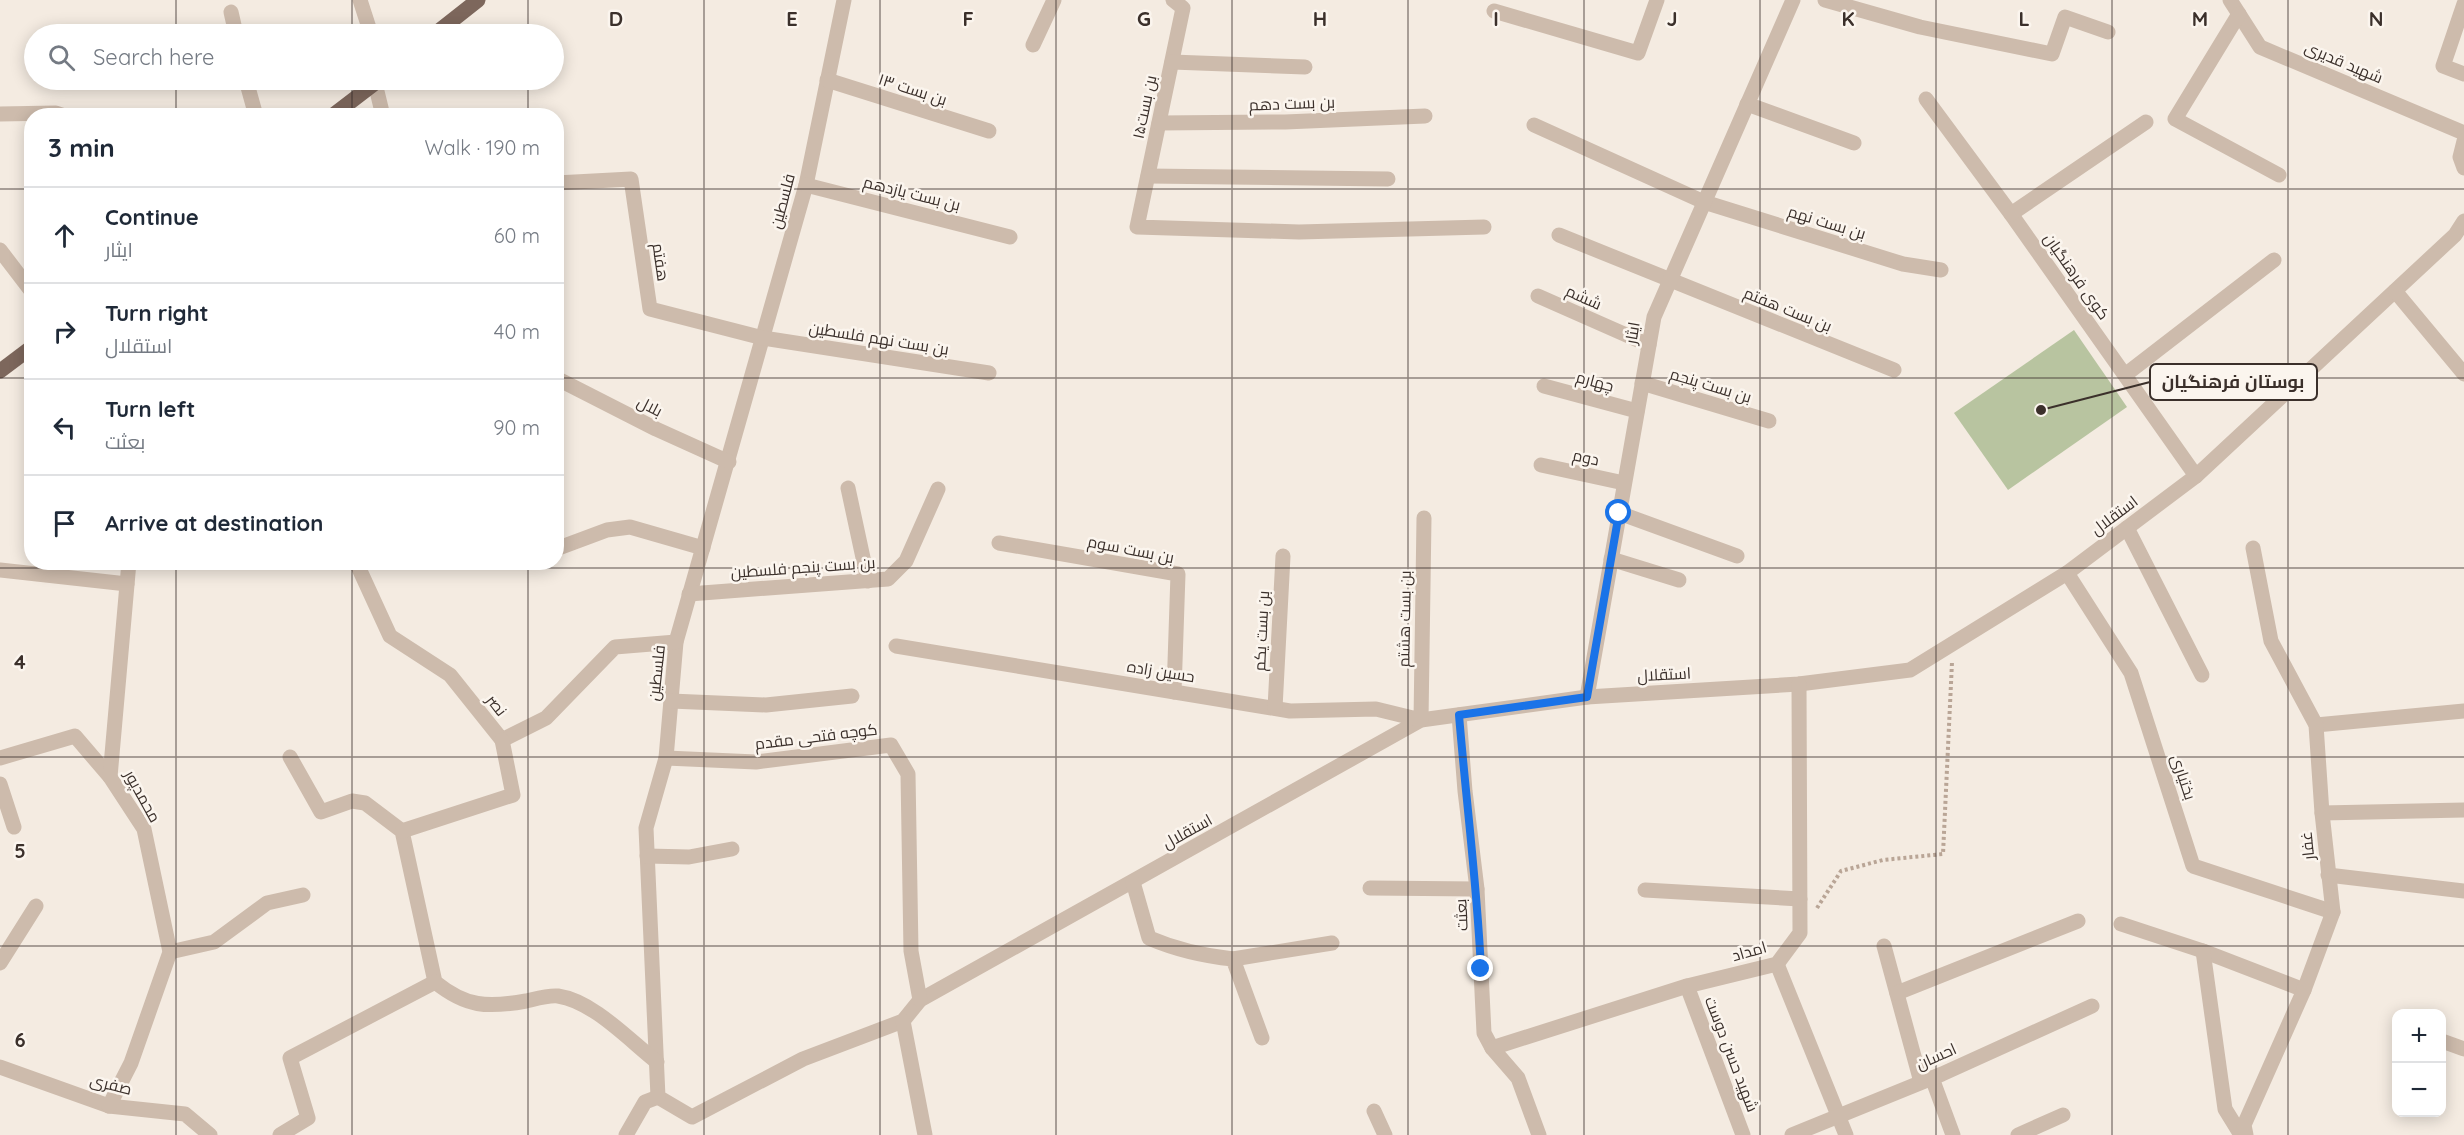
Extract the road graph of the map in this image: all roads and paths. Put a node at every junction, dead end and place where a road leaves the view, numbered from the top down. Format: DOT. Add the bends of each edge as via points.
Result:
graph roads {
  1 [pos="360,0"];
  2 [pos="478,0"];
  3 [pos="844,0"];
  4 [pos="1054,0"];
  5 [pos="1657,0"];
  6 [pos="1792,0"];
  7 [pos="1825,0"];
  8 [pos="2230,0"];
  9 [pos="1180,3"];
  10 [pos="2464,4"];
  11 [pos="1494,11"];
  12 [pos="231,12"];
  13 [pos="2239,14"];
  14 [pos="234,24"];
  15 [pos="367,24"];
  16 [pos="448,24"];
  17 [pos="2108,32"];
  18 [pos="1033,45"];
  19 [pos="1172,62"];
  20 [pos="1305,67"];
  21 [pos="2464,74"];
  22 [pos="827,80"];
  23 [pos="249,90"];
  24 [pos="365,90"];
  25 [pos="379,90"];
  26 [pos="1926,99"];
  27 [pos="1747,104"];
  28 [pos="254,108"];
  29 [pos="342,108"];
  30 [pos="382,108"];
  31 [pos="0,114"];
  32 [pos="24,114"];
  33 [pos="1425,116"];
  34 [pos="2146,122"];
  35 [pos="1159,123"];
  36 [pos="1534,125"];
  37 [pos="989,131"];
  38 [pos="2464,133"];
  39 [pos="2464,141"];
  40 [pos="1854,143"];
  41 [pos="2464,168"];
  42 [pos="2279,175"];
  43 [pos="1148,176"];
  44 [pos="1388,179"];
  45 [pos="564,183"];
  46 [pos="806,185"];
  47 [pos="1704,202"];
  48 [pos="2011,214"];
  49 [pos="2464,221"];
  50 [pos="1484,227"];
  51 [pos="1559,235"];
  52 [pos="1010,237"];
  53 [pos="0,250"];
  54 [pos="2274,260"];
  55 [pos="1941,270"];
  56 [pos="1670,280"];
  57 [pos="24,282"];
  58 [pos="2395,291"];
  59 [pos="1538,296"];
  60 [pos="763,338"];
  61 [pos="1649,345"];
  62 [pos="24,353"];
  63 [pos="1894,370"];
  64 [pos="0,371"];
  65 [pos="989,373"];
  66 [pos="2464,374"];
  67 [pos="2125,375"];
  68 [pos="564,382"];
  69 [pos="1642,383"];
  70 [pos="1544,386"];
  71 [pos="1637,411"];
  72 [pos="1769,421"];
  73 [pos="729,462"];
  74 [pos="1541,465"];
  75 [pos="2196,476"];
  76 [pos="1624,483"];
  77 [pos="848,488"];
  78 [pos="938,489"];
  79 [pos="1619,513"];
  80 [pos="1424,518"];
  81 [pos="2127,528"];
  82 [pos="999,543"];
  83 [pos="564,546"];
  84 [pos="703,548"];
  85 [pos="2253,548"];
  86 [pos="1283,556"];
  87 [pos="1737,556"];
  88 [pos="1611,559"];
  89 [pos="0,570"];
  90 [pos="128,570"];
  91 [pos="360,570"];
  92 [pos="2067,573"];
  93 [pos="868,580"];
  94 [pos="1679,580"];
  95 [pos="127,584"];
  96 [pos="689,594"];
  97 [pos="676,642"];
  98 [pos="1953,644"];
  99 [pos="896,646"];
  100 [pos="2202,675"];
  101 [pos="1799,684"];
  102 [pos="1174,692"];
  103 [pos="852,696"];
  104 [pos="1587,697"];
  105 [pos="671,701"];
  106 [pos="1275,708"];
  107 [pos="2464,711"];
  108 [pos="1459,715"];
  109 [pos="1421,720"];
  110 [pos="2316,725"];
  111 [pos="501,740"];
  112 [pos="290,757"];
  113 [pos="0,758"];
  114 [pos="666,758"];
  115 [pos="110,777"];
  116 [pos="0,784"];
  117 [pos="2464,810"];
  118 [pos="2322,813"];
  119 [pos="14,827"];
  120 [pos="402,831"];
  121 [pos="732,849"];
  122 [pos="647,856"];
  123 [pos="2328,875"];
  124 [pos="1133,882"];
  125 [pos="1370,888"];
  126 [pos="1477,889"];
  127 [pos="1645,890"];
  128 [pos="2464,891"];
  129 [pos="303,895"];
  130 [pos="1800,899"];
  131 [pos="36,906"];
  132 [pos="2333,912"];
  133 [pos="2078,921"];
  134 [pos="2121,924"];
  135 [pos="1800,933"];
  136 [pos="1332,943"];
  137 [pos="1884,946"];
  138 [pos="2203,951"];
  139 [pos="170,952"];
  140 [pos="1233,959"];
  141 [pos="0,963"];
  142 [pos="1777,964"];
  143 [pos="435,982"];
  144 [pos="1687,986"];
  145 [pos="2304,990"];
  146 [pos="1897,993"];
  147 [pos="920,1000"];
  148 [pos="2092,1006"];
  149 [pos="903,1021"];
  150 [pos="1262,1038"];
  151 [pos="2446,1042"];
  152 [pos="1492,1048"];
  153 [pos="2464,1049"];
  154 [pos="657,1062"];
  155 [pos="0,1067"];
  156 [pos="1927,1080"];
  157 [pos="658,1097"];
  158 [pos="110,1106"];
  159 [pos="1374,1111"];
  160 [pos="2063,1115"];
  161 [pos="1837,1117"];
  162 [pos="210,1135"];
  163 [pos="280,1135"];
  164 [pos="626,1135"];
  165 [pos="925,1135"];
  166 [pos="1385,1135"];
  167 [pos="1539,1135"];
  168 [pos="1743,1135"];
  169 [pos="1792,1135"];
  170 [pos="1846,1135"];
  171 [pos="1953,1135"];
  172 [pos="2018,1135"];
  173 [pos="2241,1135"];
  174 [pos="2246,1135"];
  1 -- 15 [label="street"];
  2 -- 16 [label="main road"];
  3 -- 22 [label="street, فلسطین"];
  4 -- 18 [label="street"];
  5 -- 11 [label="street" via="1638,53"];
  6 -- 27 [label="street, ایثار"];
  7 -- 17 [label="street" via="1920,27 2052,54 2066,17"];
  8 -- 13 [label="street, شهید قدیری"];
  9 -- 19 [label="street, بن بست۱۵"];
  10 -- 21 [label="street" via="2443,66"];
  12 -- 14 [label="street"];
  13 -- 38 [label="street, شهید قدیری" via="2260,46"];
  13 -- 42 [label="street" via="2175,118"];
  19 -- 20 [label="street"];
  19 -- 35 [label="street, بن بست۱۵"];
  22 -- 37 [label="street, بن بست ۱۳"];
  22 -- 46 [label="street, فلسطین"];
  23 -- 28 [label="street"];
  24 -- 29 [label="main road"];
  25 -- 30 [label="street"];
  26 -- 48 [label="street, کوی فرهنگیان"];
  27 -- 40 [label="street"];
  27 -- 47 [label="street, ایثار"];
  31 -- 32 [label="street"];
  33 -- 35 [label="street, بن بست دهم"];
  34 -- 48 [label="street"];
  35 -- 43 [label="street, بن بست۱۵"];
  36 -- 47 [label="street"];
  39 -- 41 [label="street" via="2460,157"];
  43 -- 44 [label="street"];
  43 -- 50 [label="street, بن بست۱۵" via="1137,227 1299,232"];
  45 -- 60 [label="street, هفتم" via="631,179 650,309"];
  46 -- 52 [label="street, بن بست یازدهم"];
  46 -- 60 [label="street, فلسطین"];
  47 -- 55 [label="street, بن بست نهم" via="1903,264"];
  47 -- 56 [label="street, ایثار"];
  48 -- 67 [label="street, کوی فرهنگیان"];
  49 -- 58 [label="street, استقلال" via="2455,235"];
  51 -- 56 [label="street"];
  53 -- 57 [label="street"];
  54 -- 67 [label="street"];
  56 -- 61 [label="street, ایثار" via="1654,317"];
  56 -- 63 [label="street, بن بست هفتم"];
  58 -- 66 [label="street"];
  58 -- 75 [label="street, استقلال"];
  59 -- 61 [label="street, ششم"];
  60 -- 65 [label="street, بن بست نهم فلسطین"];
  60 -- 73 [label="street, فلسطین"];
  61 -- 69 [label="street, ایثار"];
  62 -- 64 [label="main road"];
  67 -- 75 [label="street, کوی فرهنگیان"];
  68 -- 73 [label="street, بلال"];
  69 -- 71 [label="street, ایثار"];
  69 -- 72 [label="street, بن بست پنجم"];
  70 -- 71 [label="street, چهارم"];
  71 -- 76 [label="street, ایثار"];
  73 -- 84 [label="street, فلسطین"];
  74 -- 76 [label="street, دوم"];
  75 -- 81 [label="street, استقلال"];
  76 -- 79 [label="street, ایثار"];
  77 -- 93 [label="street"];
  78 -- 93 [label="street, بن بست پنجم فلسطین" via="906,561 888,579"];
  79 -- 87 [label="street"];
  79 -- 88 [label="street, ایثار"];
  80 -- 109 [label="street, بن بست هشتم"];
  81 -- 92 [label="street, استقلال"];
  81 -- 100 [label="street"];
  82 -- 102 [label="street, بن بست سوم" via="1178,574"];
  83 -- 84 [label="street" via="607,530 630,527"];
  84 -- 96 [label="street, فلسطین"];
  85 -- 110 [label="street, غفار" via="2271,641"];
  86 -- 106 [label="street, بن بست یکم"];
  88 -- 94 [label="street"];
  88 -- 104 [label="street, ایثار"];
  89 -- 95 [label="street"];
  90 -- 95 [label="street, محمدپور"];
  91 -- 111 [label="street, نصر" via="390,636 450,675"];
  92 -- 98 [label="street, استقلال"];
  92 -- 132 [label="street, بختیاری" via="2131,673 2193,866"];
  93 -- 96 [label="street, بن بست پنجم فلسطین"];
  95 -- 115 [label="street, محمدپور"];
  96 -- 97 [label="street, فلسطین"];
  97 -- 105 [label="street, فلسطین"];
  97 -- 111 [label="street, نصر" via="615,647 546,718"];
  98 -- 101 [label="street, استقلال" via="1910,670"];
  98 -- 135 [label="path" via="1943,854 1882,860 1841,872"];
  99 -- 102 [label="street, حسین زاده"];
  101 -- 104 [label="street, استقلال"];
  101 -- 130 [label="street"];
  102 -- 106 [label="street, حسین زاده"];
  103 -- 105 [label="street" via="766,705"];
  104 -- 108 [label="street, استقلال"];
  105 -- 114 [label="street, فلسطین"];
  106 -- 109 [label="street, حسین زاده" via="1376,709"];
  107 -- 110 [label="street"];
  108 -- 109 [label="street, استقلال"];
  108 -- 126 [label="street, بعثت"];
  109 -- 124 [label="street, استقلال"];
  110 -- 118 [label="street, غفار"];
  111 -- 120 [label="street" via="513,795"];
  112 -- 120 [label="street" via="321,812 352,801 365,803"];
  113 -- 115 [label="street" via="75,736"];
  114 -- 122 [label="street, فلسطین" via="646,828"];
  114 -- 147 [label="street, کوچه فتحی مقدم" via="756,762 891,745 908,774 911,951"];
  115 -- 139 [label="street, محمدپور" via="144,829"];
  116 -- 119 [label="street"];
  117 -- 118 [label="street"];
  118 -- 123 [label="street, غفار"];
  120 -- 143 [label="street"];
  121 -- 122 [label="street" via="689,858"];
  122 -- 154 [label="street, فلسطین"];
  123 -- 128 [label="street"];
  123 -- 132 [label="street, غفار"];
  124 -- 140 [label="street" via="1149,938 1203,956"];
  124 -- 147 [label="street, استقلال"];
  125 -- 126 [label="street"];
  126 -- 152 [label="street, بعثت" via="1484,1032"];
  127 -- 130 [label="street"];
  129 -- 139 [label="street" via="267,903 214,942"];
  130 -- 135 [label="street"];
  131 -- 141 [label="street"];
  132 -- 145 [label="street, غفار"];
  133 -- 146 [label="street"];
  134 -- 138 [label="street"];
  135 -- 142 [label="street, امداد"];
  136 -- 140 [label="street"];
  137 -- 146 [label="street"];
  138 -- 145 [label="street"];
  138 -- 173 [label="street" via="2225,1109"];
  139 -- 158 [label="street" via="131,1063"];
  140 -- 150 [label="street"];
  142 -- 144 [label="street, امداد"];
  142 -- 161 [label="street"];
  143 -- 154 [label="street" via="453,996 480,1005 555,996 582,1003"];
  143 -- 163 [label="street" via="290,1058 308,1118"];
  144 -- 152 [label="street, امداد"];
  144 -- 168 [label="street, شهید حسن دوست"];
  145 -- 174 [label="street, غفار" via="2244,1125"];
  146 -- 156 [label="street"];
  147 -- 149 [label="street, استقلال"];
  148 -- 156 [label="street, احسان"];
  149 -- 157 [label="street" via="803,1059 692,1117"];
  149 -- 165 [label="street"];
  151 -- 153 [label="street"];
  152 -- 167 [label="street, بعثت" via="1518,1078"];
  154 -- 157 [label="street, فلسطین"];
  155 -- 158 [label="street, صفری"];
  156 -- 161 [label="street, احسان"];
  156 -- 171 [label="street"];
  157 -- 164 [label="street" via="645,1102"];
  158 -- 162 [label="street, صفری" via="185,1114"];
  159 -- 166 [label="street"];
  160 -- 172 [label="street"];
  161 -- 169 [label="street, احسان"];
  161 -- 170 [label="street"];
}
